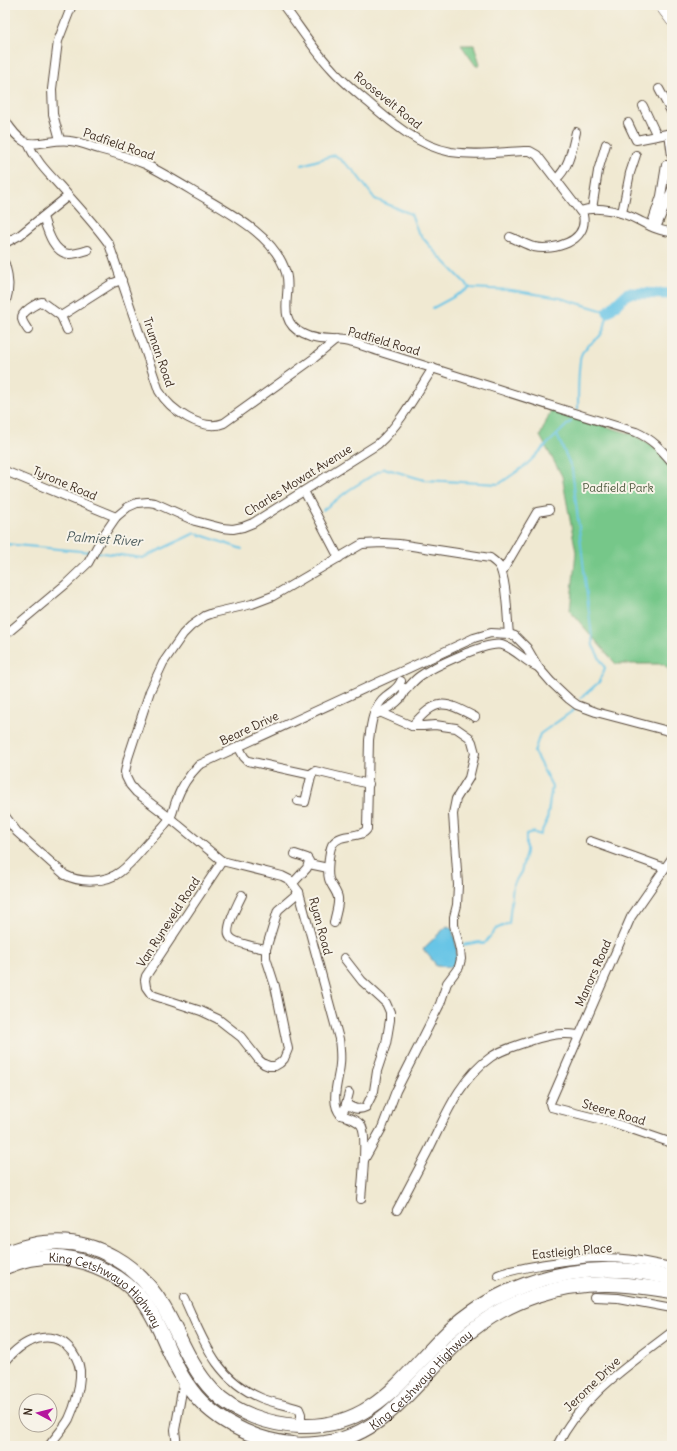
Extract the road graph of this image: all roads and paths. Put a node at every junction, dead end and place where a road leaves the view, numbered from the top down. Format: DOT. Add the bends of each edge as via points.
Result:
graph roads {
  1 [pos="72,5"];
  2 [pos="283,5"];
  3 [pos="660,5"];
  4 [pos="672,21"];
  5 [pos="659,89"];
  6 [pos="643,106"];
  7 [pos="672,113"];
  8 [pos="5,120"];
  9 [pos="628,123"];
  10 [pos="576,132"];
  11 [pos="671,133"];
  12 [pos="657,136"];
  13 [pos="60,140"];
  14 [pos="28,143"];
  15 [pos="606,144"];
  16 [pos="636,155"];
  17 [pos="672,156"];
  18 [pos="666,165"];
  19 [pos="556,179"];
  20 [pos="672,189"];
  21 [pos="68,196"];
  22 [pos="592,209"];
  23 [pos="580,211"];
  24 [pos="622,213"];
  25 [pos="43,217"];
  26 [pos="654,227"];
  27 [pos="672,232"];
  28 [pos="510,237"];
  29 [pos="5,243"];
  30 [pos="88,250"];
  31 [pos="5,264"];
  32 [pos="122,280"];
  33 [pos="6,301"];
  34 [pos="61,316"];
  35 [pos="28,330"];
  36 [pos="67,330"];
  37 [pos="336,340"];
  38 [pos="432,368"];
  39 [pos="672,462"];
  40 [pos="5,471"];
  41 [pos="304,491"];
  42 [pos="549,510"];
  43 [pos="116,517"];
  44 [pos="339,558"];
  45 [pos="502,572"];
  46 [pos="509,634"];
  47 [pos="5,635"];
  48 [pos="538,667"];
  49 [pos="397,673"];
  50 [pos="401,681"];
  51 [pos="405,691"];
  52 [pos="377,712"];
  53 [pos="475,717"];
  54 [pos="412,726"];
  55 [pos="672,732"];
  56 [pos="238,746"];
  57 [pos="312,775"];
  58 [pos="369,784"];
  59 [pos="298,801"];
  60 [pos="5,816"];
  61 [pos="170,818"];
  62 [pos="590,841"];
  63 [pos="295,854"];
  64 [pos="672,858"];
  65 [pos="222,861"];
  66 [pos="309,864"];
  67 [pos="328,868"];
  68 [pos="665,868"];
  69 [pos="293,883"];
  70 [pos="299,892"];
  71 [pos="242,895"];
  72 [pos="334,923"];
  73 [pos="266,949"];
  74 [pos="344,958"];
  75 [pos="578,1035"];
  76 [pos="350,1093"];
  77 [pos="346,1104"];
  78 [pos="550,1106"];
  79 [pos="341,1115"];
  80 [pos="672,1144"];
  81 [pos="364,1160"];
  82 [pos="361,1199"];
  83 [pos="397,1210"];
  84 [pos="5,1253"];
  85 [pos="5,1267"];
  86 [pos="672,1267"];
  87 [pos="498,1275"];
  88 [pos="672,1278"];
  89 [pos="672,1292"];
  90 [pos="594,1297"];
  91 [pos="184,1298"];
  92 [pos="672,1308"];
  93 [pos="672,1332"];
  94 [pos="5,1362"];
  95 [pos="184,1380"];
  96 [pos="301,1426"];
  97 [pos="562,1436"];
  98 [pos="298,1445"];
  99 [pos="49,1446"];
  100 [pos="177,1446"];
  101 [pos="551,1446"];
  102 [pos="557,1446"];
  1 -- 13 [label="street" via="58,41 52,89 53,114"];
  2 -- 19 [label="street, Roosevelt Road" via="331,68 400,129 438,149 451,152 534,153"];
  3 -- 4 [label="street"];
  5 -- 7 [label="street"];
  6 -- 12 [label="street"];
  8 -- 14 [label="street" via="17,135"];
  9 -- 12 [label="street" via="636,140"];
  10 -- 19 [label="street" via="566,168"];
  11 -- 12 [label="street"];
  11 -- 17 [label="street"];
  13 -- 14 [label="street, Padfield Road"];
  13 -- 37 [label="street, Padfield Road" via="77,142 148,165 249,226 268,243 285,269 287,312 293,326 302,334 313,338"];
  14 -- 21 [label="street, Truman Road" via="33,155"];
  15 -- 22 [label="street" via="598,171"];
  16 -- 24 [label="street"];
  18 -- 26 [label="street"];
  19 -- 23 [label="street"];
  20 -- 26 [label="street"];
  21 -- 25 [label="street"];
  21 -- 32 [label="street, Truman Road" via="109,244"];
  22 -- 23 [label="street"];
  22 -- 24 [label="street"];
  23 -- 28 [label="street" via="584,220 582,228 578,236 565,244 556,247 536,247"];
  24 -- 26 [label="street"];
  25 -- 29 [label="street"];
  25 -- 30 [label="street" via="49,234 61,251 74,254"];
  26 -- 27 [label="street"];
  31 -- 33 [label="street" via="9,285"];
  32 -- 34 [label="street"];
  32 -- 37 [label="street, Truman Road" via="159,391 169,405 202,424 213,426 224,423"];
  34 -- 35 [label="street" via="44,302 40,302 22,314"];
  34 -- 36 [label="street"];
  37 -- 38 [label="street, Padfield Road" via="351,342"];
  38 -- 39 [label="street, Padfield Road" via="636,432 654,442"];
  38 -- 41 [label="street, Charles Mowat Avenue" via="388,435 370,450"];
  40 -- 43 [label="street, Tyrone Road"];
  41 -- 43 [label="street, Charles Mowat Avenue" via="253,523 233,529 212,526 148,502 128,507"];
  41 -- 44 [label="street"];
  42 -- 45 [label="street" via="537,512"];
  43 -- 47 [label="street, Charles Mowat Avenue" via="88,563"];
  44 -- 45 [label="street" via="362,544 399,544 483,556 496,562"];
  44 -- 61 [label="street" via="273,596 205,616 183,634 170,653 150,691 125,772 132,788"];
  45 -- 46 [label="street"];
  46 -- 48 [label="street" via="519,640"];
  46 -- 49 [label="street, Beare Drive" via="491,633 474,638"];
  48 -- 51 [label="street" via="508,647 495,644 475,650 421,675"];
  48 -- 55 [label="street" via="569,699 587,709"];
  49 -- 50 [label="street"];
  49 -- 56 [label="street, Beare Drive"];
  50 -- 51 [label="street"];
  50 -- 52 [label="street" via="399,686 384,697"];
  51 -- 52 [label="street" via="399,700"];
  52 -- 54 [label="street"];
  52 -- 58 [label="street" via="369,740"];
  53 -- 54 [label="street" via="460,708 439,704 424,712"];
  54 -- 81 [label="street" via="435,725 456,728 469,737 474,747 469,778 456,799 453,814 458,885 454,925 461,959 396,1091 382,1128"];
  56 -- 57 [label="street" via="248,761"];
  56 -- 61 [label="street, Beare Drive" via="199,765 191,773 180,791"];
  57 -- 58 [label="street" via="317,771"];
  57 -- 59 [label="street" via="306,801"];
  58 -- 67 [label="street" via="367,829 363,833 348,835 334,843"];
  60 -- 61 [label="street" via="17,832 61,872 72,879 84,881 119,873"];
  61 -- 65 [label="street, Ryan Road"];
  62 -- 68 [label="street"];
  63 -- 66 [label="street" via="307,858"];
  64 -- 68 [label="street, Manors Road"];
  65 -- 69 [label="street, Ryan Road" via="274,873"];
  65 -- 73 [label="street, Van Ryneveld Road" via="146,976 146,987 155,996 218,1019 241,1037 259,1060 269,1066 275,1066 284,1059 288,1049"];
  66 -- 67 [label="street"];
  66 -- 69 [label="street"];
  67 -- 72 [label="street" via="329,880 338,899"];
  68 -- 75 [label="street, Manors Road" via="631,917"];
  69 -- 70 [label="street, Ryan Road"];
  70 -- 73 [label="street" via="278,910"];
  70 -- 79 [label="street, Ryan Road" via="339,1040 340,1065 335,1103"];
  71 -- 73 [label="street" via="229,926 229,936 240,943"];
  74 -- 77 [label="street" via="362,981 386,1003 390,1012 386,1044 370,1100 366,1107 360,1110"];
  75 -- 78 [label="street, Manors Road"];
  75 -- 83 [label="street" via="545,1036 498,1053 484,1063 447,1111"];
  76 -- 77 [label="street"];
  77 -- 79 [label="street"];
  78 -- 80 [label="street, Steere Road" via="611,1122"];
  79 -- 81 [label="street" via="359,1123 363,1129"];
  81 -- 82 [label="street"];
  84 -- 96 [label="highway, King Cetshwayo Highway" via="52,1242 84,1245 114,1256 147,1282 164,1308 197,1372 214,1392 237,1409 251,1415 264,1420"];
  85 -- 95 [label="highway, King Cetshwayo Highway" via="36,1258 62,1257 91,1264 112,1274 143,1301"];
  86 -- 87 [label="street, Eastleigh Place" via="601,1258 564,1261 510,1270"];
  88 -- 96 [label="highway, King Cetshwayo Highway" via="637,1272 598,1270 572,1272 518,1287 481,1307 448,1332 388,1395 372,1407 344,1420"];
  89 -- 98 [label="highway, King Cetshwayo Highway" via="619,1284 601,1284 568,1287 523,1301 472,1330 395,1409 367,1428 340,1439"];
  90 -- 92 [label="street" via="618,1298"];
  91 -- 96 [label="street" via="220,1369 231,1380 253,1394 299,1409"];
  93 -- 97 [label="street, Jerome Drive" via="608,1382 576,1416"];
  94 -- 99 [label="street" via="29,1341 44,1337 62,1342 74,1354 80,1376 74,1405 68,1420"];
  95 -- 98 [label="highway, King Cetshwayo Highway" via="212,1411 234,1426 266,1439"];
  95 -- 100 [label="street" via="175,1430"];
  97 -- 101 [label="street"];
  97 -- 102 [label="street, Jerome Drive"];
}
